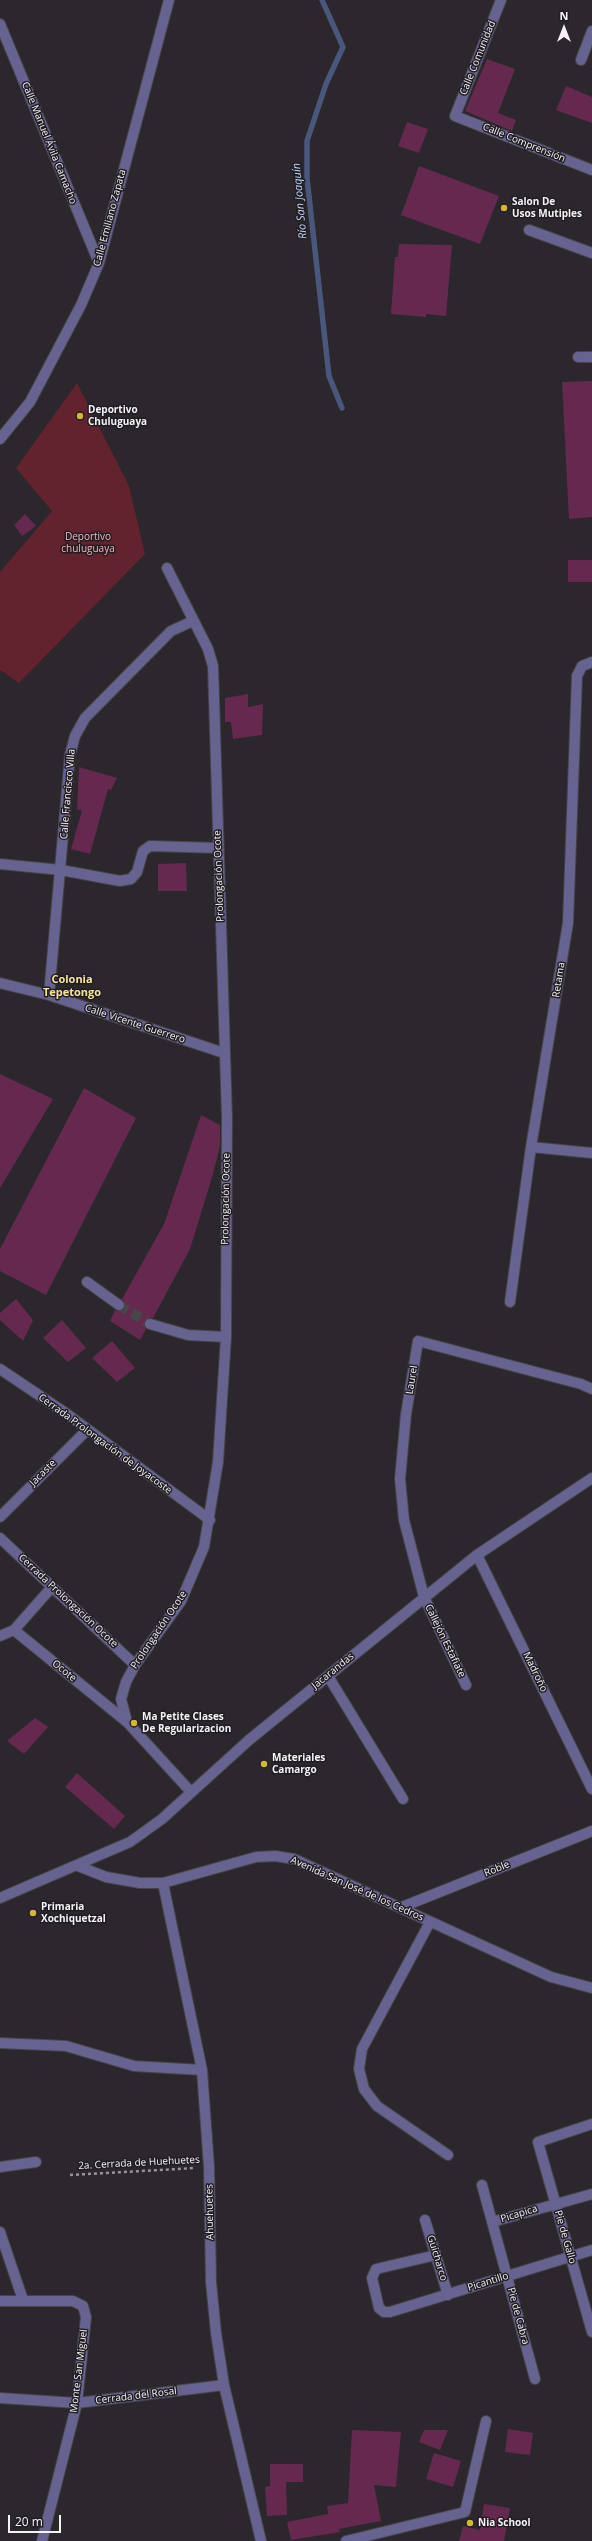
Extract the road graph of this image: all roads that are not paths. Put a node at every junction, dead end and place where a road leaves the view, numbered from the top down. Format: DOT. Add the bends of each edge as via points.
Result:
graph roads {
  1 [pos="169,0"];
  2 [pos="501,0"];
  3 [pos="0,24"];
  4 [pos="592,31"];
  5 [pos="581,60"];
  6 [pos="455,116"];
  7 [pos="592,170"];
  8 [pos="529,230"];
  9 [pos="592,253"];
  10 [pos="99,263"];
  11 [pos="578,357"];
  12 [pos="592,357"];
  13 [pos="0,439"];
  14 [pos="167,568"];
  15 [pos="194,621"];
  16 [pos="592,662"];
  17 [pos="218,848"];
  18 [pos="0,864"];
  19 [pos="62,870"];
  20 [pos="0,983"];
  21 [pos="49,995"];
  22 [pos="224,1053"];
  23 [pos="530,1147"];
  24 [pos="592,1153"];
  25 [pos="87,1282"];
  26 [pos="510,1302"];
  27 [pos="118,1305"];
  28 [pos="150,1324"];
  29 [pos="226,1337"];
  30 [pos="0,1369"];
  31 [pos="592,1390"];
  32 [pos="87,1430"];
  33 [pos="592,1478"];
  34 [pos="0,1517"];
  35 [pos="210,1520"];
  36 [pos="0,1538"];
  37 [pos="477,1555"];
  38 [pos="52,1587"];
  39 [pos="424,1598"];
  40 [pos="14,1630"];
  41 [pos="0,1636"];
  42 [pos="135,1665"];
  43 [pos="328,1676"];
  44 [pos="466,1685"];
  45 [pos="127,1722"];
  46 [pos="592,1789"];
  47 [pos="191,1792"];
  48 [pos="403,1799"];
  49 [pos="592,1831"];
  50 [pos="78,1866"];
  51 [pos="163,1883"];
  52 [pos="0,1898"];
  53 [pos="402,1907"];
  54 [pos="430,1922"];
  55 [pos="592,1988"];
  56 [pos="0,2043"];
  57 [pos="202,2070"];
  58 [pos="592,2124"];
  59 [pos="448,2155"];
  60 [pos="36,2162"];
  61 [pos="0,2167"];
  62 [pos="482,2184"];
  63 [pos="592,2194"];
  64 [pos="555,2203"];
  65 [pos="425,2220"];
  66 [pos="492,2222"];
  67 [pos="0,2232"];
  68 [pos="592,2250"];
  69 [pos="436,2255"];
  70 [pos="570,2257"];
  71 [pos="507,2276"];
  72 [pos="448,2295"];
  73 [pos="23,2300"];
  74 [pos="0,2301"];
  75 [pos="592,2332"];
  76 [pos="535,2379"];
  77 [pos="224,2385"];
  78 [pos="0,2398"];
  79 [pos="77,2404"];
  80 [pos="486,2421"];
  81 [pos="42,2541"];
  82 [pos="261,2541"];
  83 [pos="346,2541"];
  1 -- 10 [label="street, Calle Emiliano Zapata"];
  2 -- 6 [label="street, Calle Comunidad"];
  3 -- 10 [label="street, Calle Manuel Ávila Camacho"];
  4 -- 5 [label="street"];
  6 -- 7 [label="street, Calle Comprensión"];
  8 -- 9 [label="street"];
  10 -- 13 [label="street, Calle Emiliano Zapata" via="81,305 30,402"];
  11 -- 12 [label="street"];
  14 -- 15 [label="street, Prolongación Ocote"];
  15 -- 17 [label="street, Prolongación Ocote" via="208,649 213,666"];
  15 -- 19 [label="street, Calle Francisco Villa" via="171,631 85,718 75,736 70,755"];
  16 -- 23 [label="street, Retama" via="582,666 577,676 568,923"];
  17 -- 19 [label="street" via="150,846 143,851 137,872 131,879 120,881"];
  17 -- 22 [label="street, Prolongación Ocote"];
  18 -- 19 [label="street"];
  19 -- 21 [label="street, Calle Francisco Villa"];
  20 -- 21 [label="street, Calle Vicente Guerrero"];
  21 -- 22 [label="street, Calle Vicente Guerrero"];
  22 -- 29 [label="street, Prolongación Ocote" via="227,1118"];
  23 -- 24 [label="street"];
  23 -- 26 [label="street, Retama"];
  25 -- 27 [label="street"];
  28 -- 29 [label="street" via="188,1335"];
  29 -- 35 [label="street, Prolongación Ocote" via="218,1462"];
  30 -- 32 [label="street, Cerrada Prolongación de Joyacoste"];
  31 -- 39 [label="street, Laurel" via="581,1384 418,1341 406,1414 400,1479 404,1520"];
  32 -- 34 [label="street, Jacaste"];
  32 -- 35 [label="street, Cerrada Prolongación de Joyacoste"];
  33 -- 37 [label="street, Jacarandas"];
  35 -- 42 [label="street, Prolongación Ocote" via="195,1571 181,1601"];
  36 -- 38 [label="street, Cerrada Prolongación Ocote"];
  37 -- 39 [label="street, Jacarandas"];
  37 -- 46 [label="street, Madroño"];
  38 -- 40 [label="street"];
  38 -- 42 [label="street, Cerrada Prolongación Ocote"];
  39 -- 43 [label="street, Jacarandas"];
  39 -- 44 [label="street, Callejón Estafiate"];
  40 -- 41 [label="street"];
  40 -- 45 [label="street, Ocote"];
  42 -- 45 [label="street, Prolongación Ocote" via="121,1699"];
  43 -- 47 [label="street, Jacarandas" via="249,1740"];
  43 -- 48 [label="street"];
  45 -- 47 [label="street, Prolongación Ocote"];
  47 -- 50 [label="street, Jacarandas" via="162,1819 130,1842"];
  49 -- 53 [label="street, Roble"];
  50 -- 51 [label="street, Avenida San José de los Cedros" via="106,1877 140,1883"];
  50 -- 52 [label="street"];
  51 -- 53 [label="street, Avenida San José de los Cedros" via="256,1857 275,1856 294,1859"];
  51 -- 57 [label="street, Ahuehuetes"];
  53 -- 54 [label="street, Avenida San José de los Cedros"];
  54 -- 55 [label="street, Avenida San José de los Cedros" via="551,1977"];
  54 -- 59 [label="street" via="362,2049 358,2069 364,2089 377,2106"];
  56 -- 57 [label="street" via="66,2046 134,2066"];
  57 -- 77 [label="street, Ahuehuetes" via="209,2167 211,2282"];
  58 -- 64 [label="street, Pie de Gallo" via="538,2142"];
  60 -- 61 [label="street"];
  62 -- 66 [label="street, Pie de Cabra"];
  63 -- 64 [label="street, Picapica"];
  64 -- 66 [label="street, Picapica"];
  64 -- 70 [label="street, Pie de Gallo"];
  65 -- 69 [label="street, Guicharco"];
  66 -- 71 [label="street, Pie de Cabra"];
  67 -- 73 [label="street"];
  68 -- 70 [label="street, Picantillo"];
  69 -- 72 [label="street, Guicharco"];
  69 -- 72 [label="street, Picantillo" via="376,2269 372,2278 379,2308 384,2312"];
  70 -- 71 [label="street, Picantillo"];
  70 -- 75 [label="street, Pie de Gallo"];
  71 -- 72 [label="street, Picantillo"];
  71 -- 76 [label="street, Pie de Cabra"];
  73 -- 74 [label="street, Monte San Miguel"];
  73 -- 79 [label="street, Monte San Miguel" via="73,2301 83,2306 86,2317"];
  77 -- 79 [label="street, Cerrada del Rosal"];
  77 -- 82 [label="street, Ahuehuetes"];
  78 -- 79 [label="street, Cerrada del Rosal"];
  79 -- 81 [label="street, Monte San Miguel"];
  80 -- 83 [label="street" via="465,2512"];
}
